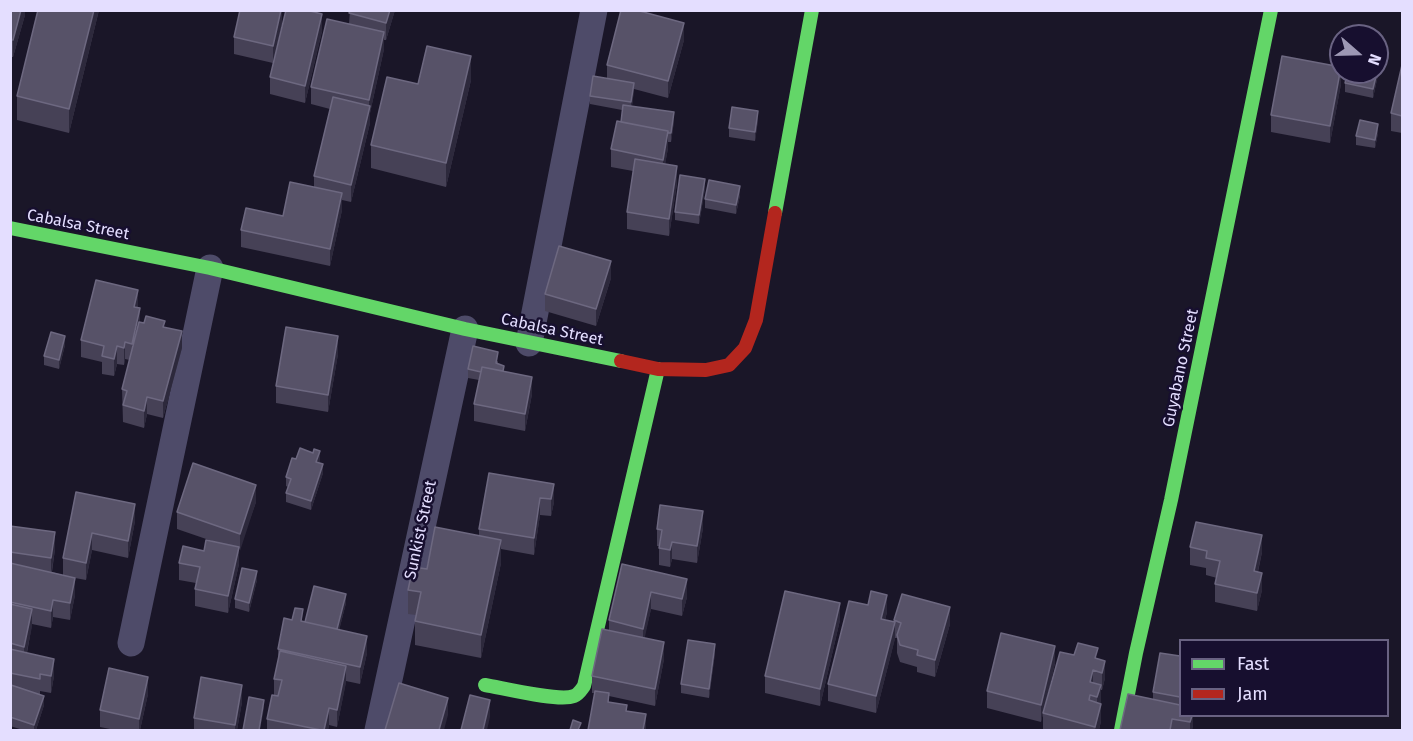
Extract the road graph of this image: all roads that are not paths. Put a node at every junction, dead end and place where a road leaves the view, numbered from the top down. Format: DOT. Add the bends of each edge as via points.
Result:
graph roads {
  1 [pos="594,10"];
  2 [pos="813,10"];
  3 [pos="1271,10"];
  4 [pos="10,228"];
  5 [pos="210,268"];
  6 [pos="465,329"];
  7 [pos="529,343"];
  8 [pos="658,369"];
  9 [pos="131,643"];
  10 [pos="485,684"];
  11 [pos="378,730"];
  12 [pos="1121,730"];
  1 -- 7 [label="street"];
  2 -- 8 [label="street, Cabalsa Street" via="756,320 745,348 729,365 706,370"];
  3 -- 12 [label="street, Guyabano Street"];
  4 -- 5 [label="street, Cabalsa Street"];
  5 -- 6 [label="street, Cabalsa Street"];
  5 -- 9 [label="street"];
  6 -- 7 [label="street, Cabalsa Street"];
  6 -- 11 [label="street, Sunkist Street"];
  7 -- 8 [label="street, Cabalsa Street"];
  8 -- 10 [label="street" via="581,692 561,697"];
}
